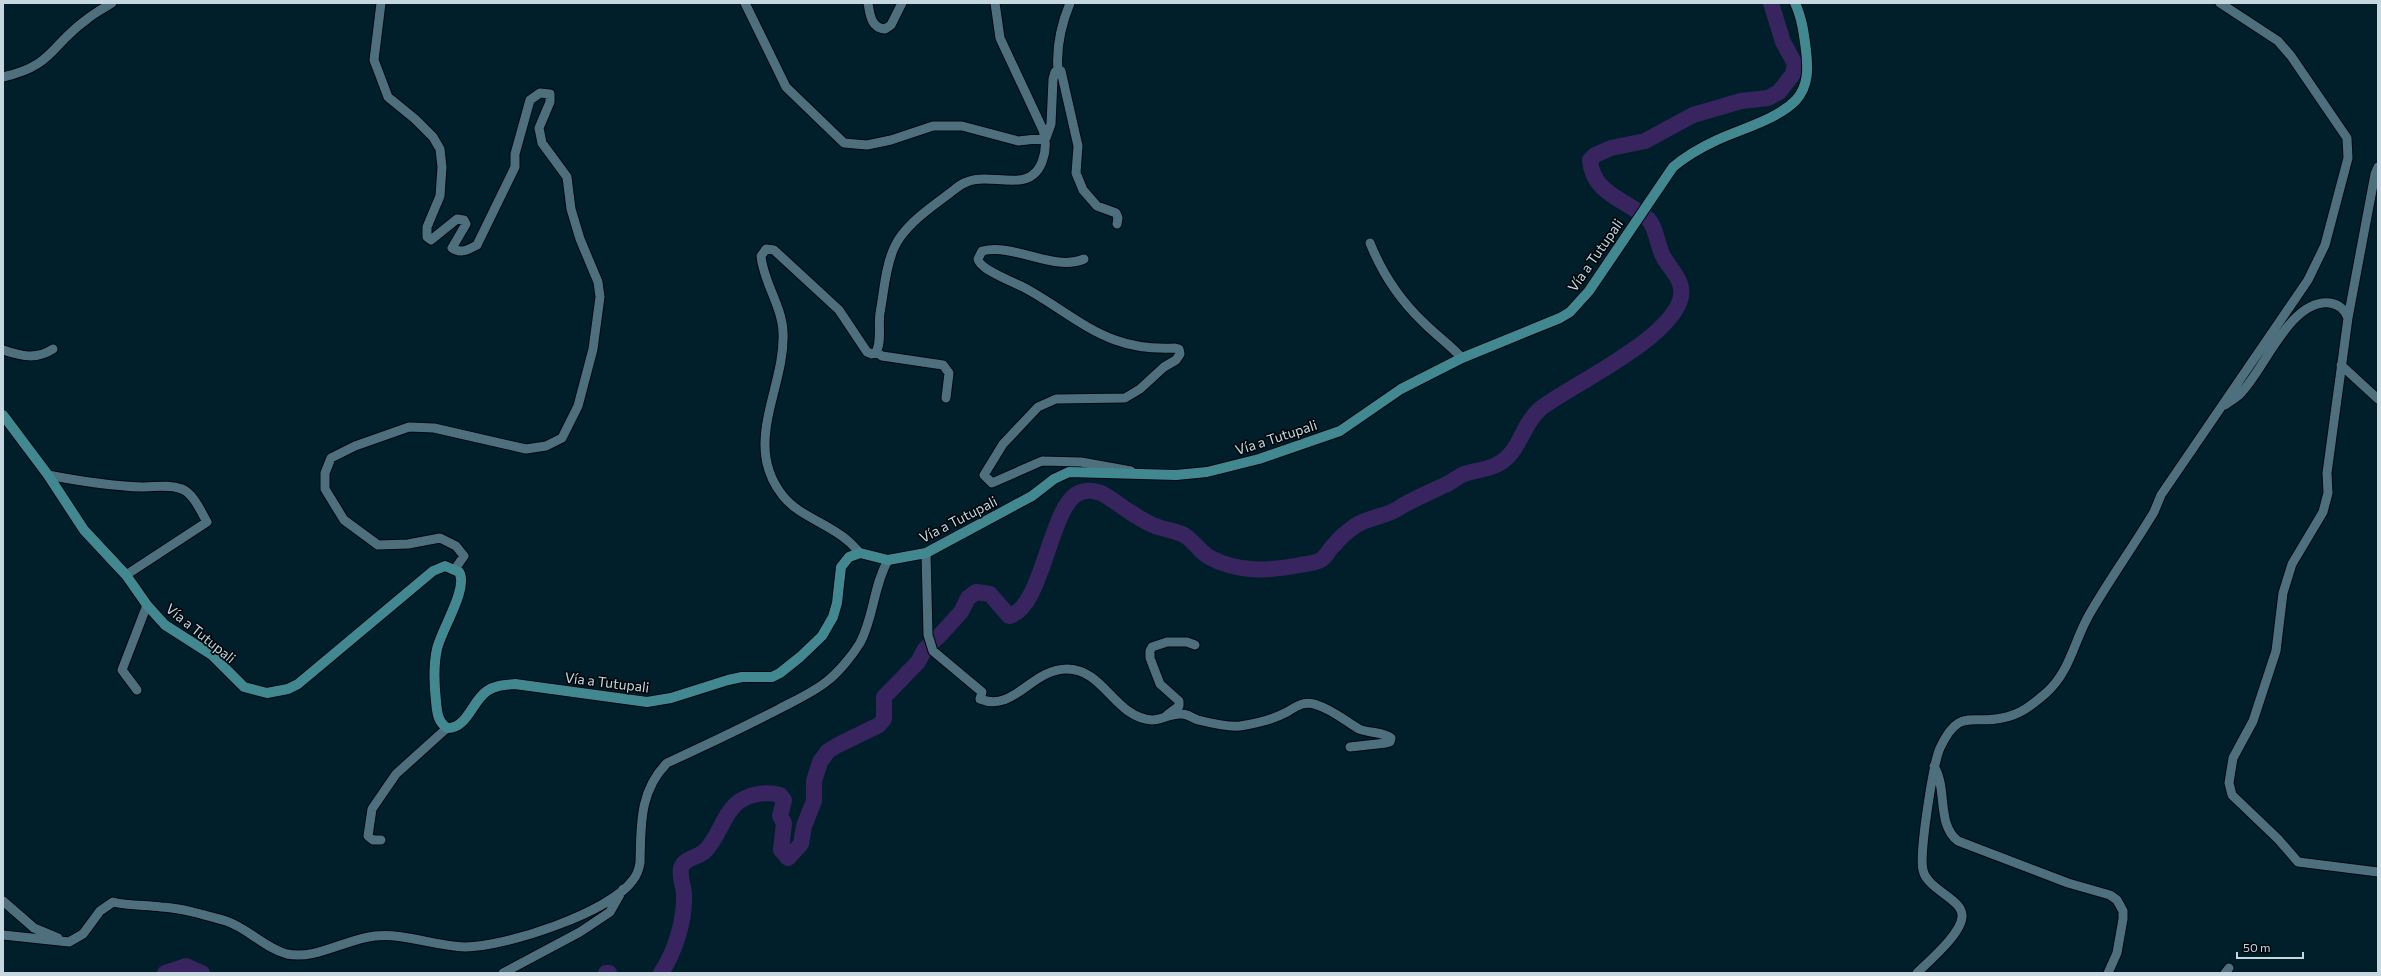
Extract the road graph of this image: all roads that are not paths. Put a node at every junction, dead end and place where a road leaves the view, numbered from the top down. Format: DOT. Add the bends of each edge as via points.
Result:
graph roads {
  1 [pos="112,3"];
  2 [pos="381,3"];
  3 [pos="745,3"];
  4 [pos="868,3"];
  5 [pos="902,3"];
  6 [pos="995,3"];
  7 [pos="1070,3"];
  8 [pos="1794,3"];
  9 [pos="2220,3"];
  10 [pos="1058,70"];
  11 [pos="3,77"];
  12 [pos="1046,138"];
  13 [pos="2378,167"];
  14 [pos="1117,224"];
  15 [pos="1370,243"];
  16 [pos="1084,259"];
  17 [pos="2348,318"];
  18 [pos="3,350"];
  19 [pos="53,350"];
  20 [pos="876,352"];
  21 [pos="1462,358"];
  22 [pos="2341,365"];
  23 [pos="946,398"];
  24 [pos="2378,399"];
  25 [pos="2219,409"];
  26 [pos="3,415"];
  27 [pos="48,475"];
  28 [pos="1137,475"];
  29 [pos="860,553"];
  30 [pos="926,553"];
  31 [pos="888,560"];
  32 [pos="455,569"];
  33 [pos="126,574"];
  34 [pos="147,606"];
  35 [pos="1195,645"];
  36 [pos="137,690"];
  37 [pos="1164,717"];
  38 [pos="447,728"];
  39 [pos="1350,747"];
  40 [pos="1934,766"];
  41 [pos="380,840"];
  42 [pos="2378,872"];
  43 [pos="623,889"];
  44 [pos="3,900"];
  45 [pos="3,935"];
  46 [pos="69,942"];
  47 [pos="501,973"];
  48 [pos="1917,973"];
  49 [pos="2108,973"];
  1 -- 11 [label="street" via="85,20 38,65"];
  2 -- 32 [label="street" via="374,60 388,97 415,119 433,137 440,149 440,196 427,227 427,238 431,240 457,219 464,220 466,224 452,248 456,251 465,251 477,245 515,167 515,154 530,100 540,93 550,94 550,102 538,128 542,142 567,177 571,209 598,282 600,297 593,348 578,406 562,438 546,446 526,449 434,428 409,427 355,446 331,458 325,473 325,489 344,520 378,544 408,544 440,538 456,546 464,556"];
  3 -- 12 [label="street" via="786,87 844,142 873,144 933,126 962,126 1018,141"];
  4 -- 5 [label="street" via="872,22 878,28 885,29 892,25"];
  6 -- 12 [label="street" via="1000,38"];
  7 -- 10 [label="street" via="1059,34 1056,54"];
  8 -- 21 [label="street, Vía a Tutupali" via="1803,28 1808,65 1805,85 1797,99 1782,110 1716,140 1673,167 1589,292 1570,312"];
  9 -- 25 [label="street" via="2278,42 2291,56 2346,138 2348,158 2322,252 2308,280"];
  10 -- 12 [label="street" via="1053,79 1051,124"];
  10 -- 14 [label="street" via="1063,75 1078,146 1076,173 1083,190 1097,206 1116,213"];
  12 -- 20 [label="street" via="1044,160 1029,176 1020,180 968,180 901,235 886,274"];
  13 -- 17 [label="street"];
  15 -- 21 [label="street" via="1377,261 1397,293 1423,322"];
  16 -- 28 [label="street" via="1076,262 1047,259 1013,250 990,249 982,251 978,258 982,266 1024,287 1113,340 1133,346 1179,349 1180,354 1140,389 1125,398 1056,399 1038,407 1003,444 984,475 992,483 1042,461 1081,462 1124,469"];
  17 -- 22 [label="street"];
  17 -- 25 [label="street" via="2340,307 2324,302 2300,314 2277,340 2240,394"];
  18 -- 19 [label="street" via="22,357 44,355"];
  20 -- 23 [label="street" via="889,357 943,365 949,373"];
  20 -- 29 [label="street" via="867,352 839,310 774,250 764,251 761,256 762,264 772,288 783,330 781,364 767,414 765,434 771,473 778,488 792,506 847,540"];
  21 -- 28 [label="street, Vía a Tutupali" via="1401,389 1340,431 1321,438 1259,459 1207,472 1176,476"];
  22 -- 24 [label="street"];
  22 -- 42 [label="street" via="2324,512 2292,564 2283,593 2276,651 2253,721 2233,758 2229,783 2232,795 2298,862"];
  25 -- 40 [label="street" via="2178,467 2125,559 2088,615 2067,668 2056,682 2024,711 2001,719 1966,718 1957,725 1941,746"];
  26 -- 27 [label="street, Vía a Tutupali"];
  27 -- 33 [label="street, Vía a Tutupali" via="84,530"];
  27 -- 33 [label="street" via="87,482 170,487 182,489 192,497 207,522"];
  28 -- 30 [label="street, Vía a Tutupali" via="1069,472 1054,479 1032,496"];
  29 -- 31 [label="street, Vía a Tutupali"];
  29 -- 38 [label="street, Vía a Tutupali" via="849,557 842,567 837,604 822,636 780,673 762,678 742,677 728,680 671,698 647,702 514,684 500,685 483,694 461,724"];
  30 -- 31 [label="street, Vía a Tutupali"];
  30 -- 37 [label="street" via="929,640 933,650 982,692 980,699 1006,700 1042,674 1068,668 1085,672 1105,689 1116,703 1136,716 1153,720"];
  31 -- 43 [label="street" via="879,576 866,630 859,645 826,682 747,726 667,763 657,773 646,792 644,802 638,873"];
  32 -- 34 [label="street, Vía a Tutupali" via="445,566 437,568 298,684 288,689 267,693 244,687 212,655 165,624"];
  32 -- 38 [label="street" via="462,578 461,588 440,635 434,667 438,716"];
  33 -- 34 [label="street, Vía a Tutupali"];
  34 -- 36 [label="street" via="122,670"];
  35 -- 37 [label="street" via="1186,642 1167,642 1150,651 1150,658 1160,684 1179,701 1179,706"];
  37 -- 39 [label="street" via="1182,714 1210,722 1239,726 1264,720 1287,712 1297,705 1308,703 1340,716 1365,732 1390,738 1390,742 1386,743"];
  38 -- 41 [label="street" via="396,774 372,809 368,836 373,840"];
  40 -- 48 [label="street" via="1923,870 1934,888 1960,908 1962,917 1958,928"];
  40 -- 49 [label="street" via="1939,776 1947,828 1958,841 2068,883 2110,895 2117,900 2123,911 2123,919 2118,953"];
  43 -- 46 [label="street" via="599,906 573,918 495,944 465,947 437,945 385,935 364,938 308,954 287,954 226,921 162,907 113,902 100,911 83,934"];
  43 -- 47 [label="street" via="610,912 580,932"];
  44 -- 46 [label="street" via="34,928"];
  45 -- 46 [label="street"];
}
